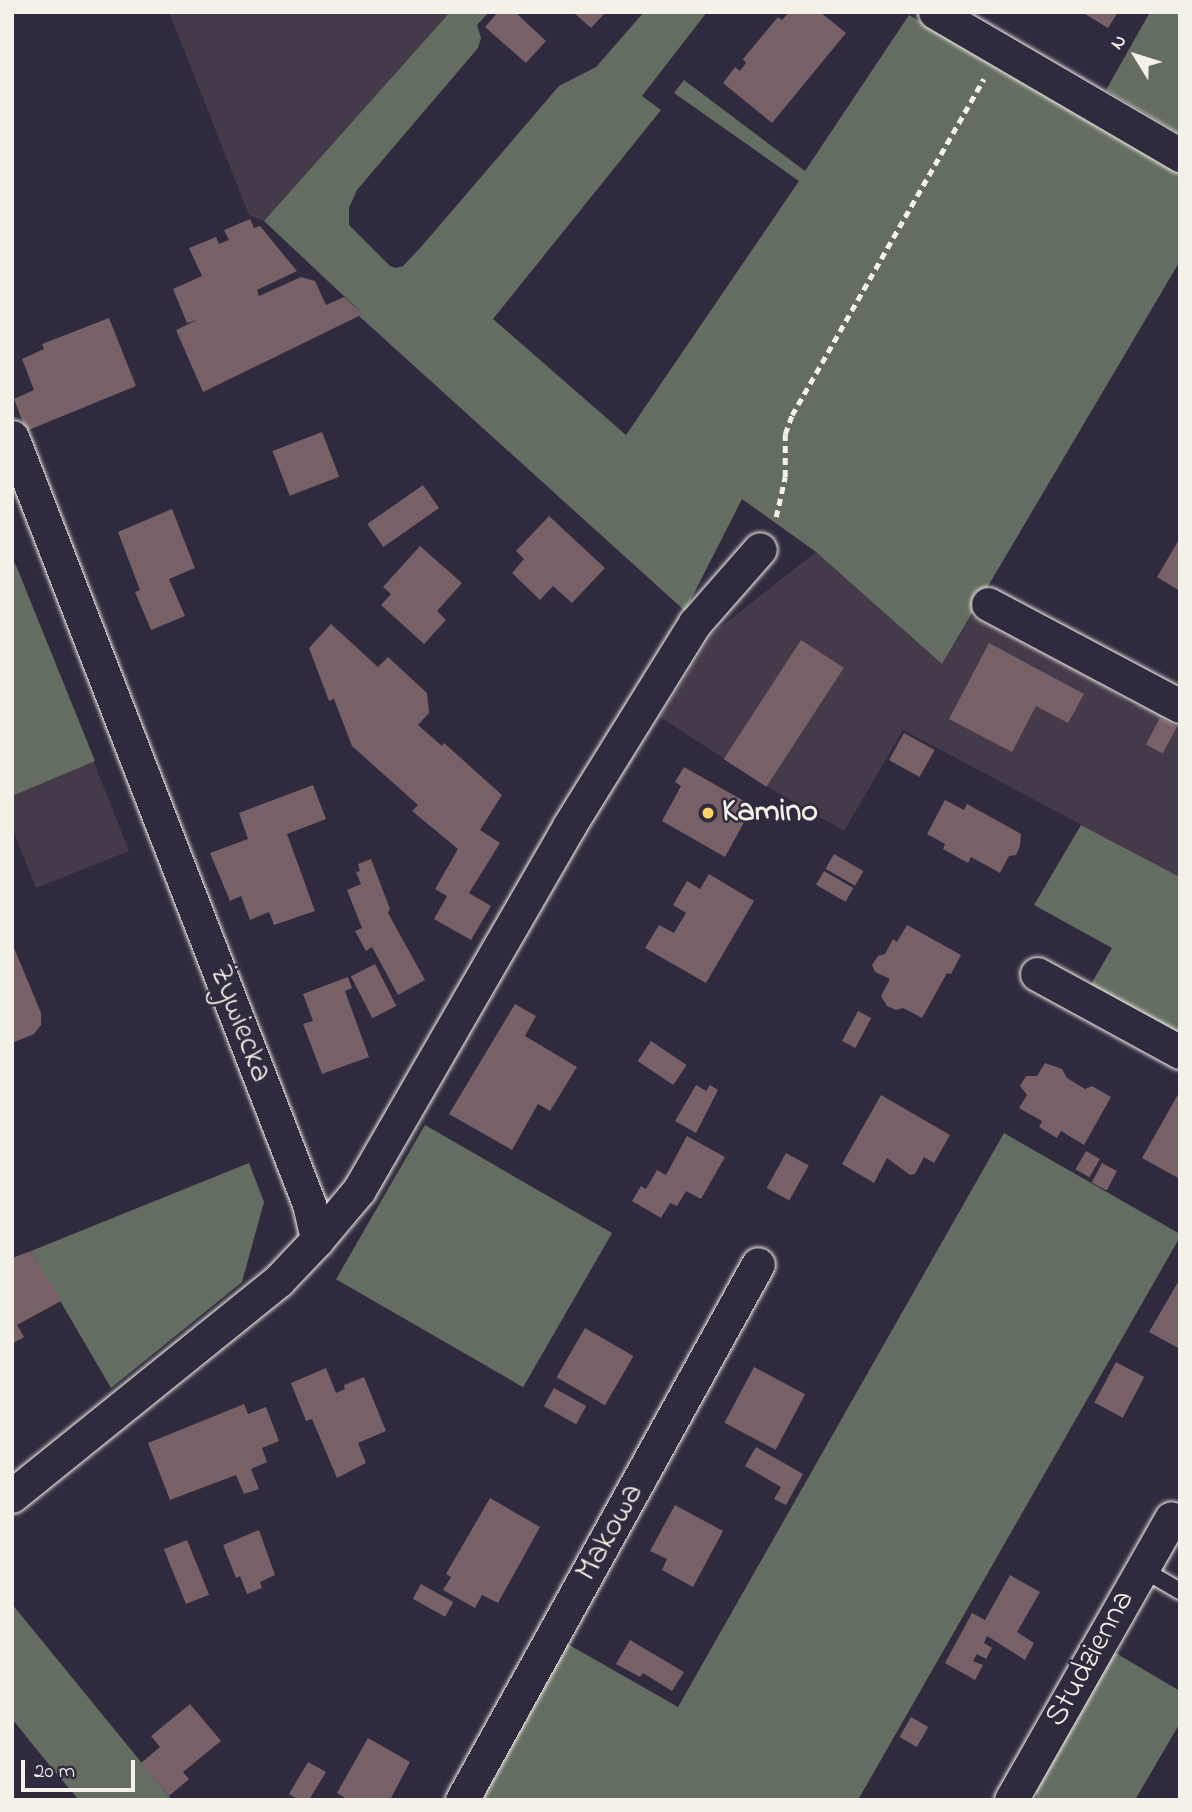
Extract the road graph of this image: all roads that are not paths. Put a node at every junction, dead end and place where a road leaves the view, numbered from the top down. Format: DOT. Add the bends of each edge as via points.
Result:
graph roads {
  1 [pos="935,12"];
  2 [pos="1180,155"];
  3 [pos="12,437"];
  4 [pos="760,549"];
  5 [pos="988,604"];
  6 [pos="1180,706"];
  7 [pos="1037,974"];
  8 [pos="1180,1052"];
  9 [pos="317,1240"];
  10 [pos="758,1265"];
  11 [pos="12,1496"];
  12 [pos="1171,1518"];
  13 [pos="1142,1569"];
  14 [pos="1180,1591"];
  15 [pos="462,1800"];
  16 [pos="1012,1800"];
  1 -- 2 [label="street"];
  3 -- 9 [label="street, Żywiecka" via="309,1204"];
  4 -- 9 [label="street" via="695,623 569,826 359,1190"];
  5 -- 6 [label="street"];
  7 -- 8 [label="street"];
  9 -- 11 [label="street" via="278,1281"];
  10 -- 15 [label="street, Makowa"];
  12 -- 13 [label="street, Studzienna"];
  13 -- 14 [label="lane"];
  13 -- 16 [label="street, Studzienna"];
}
